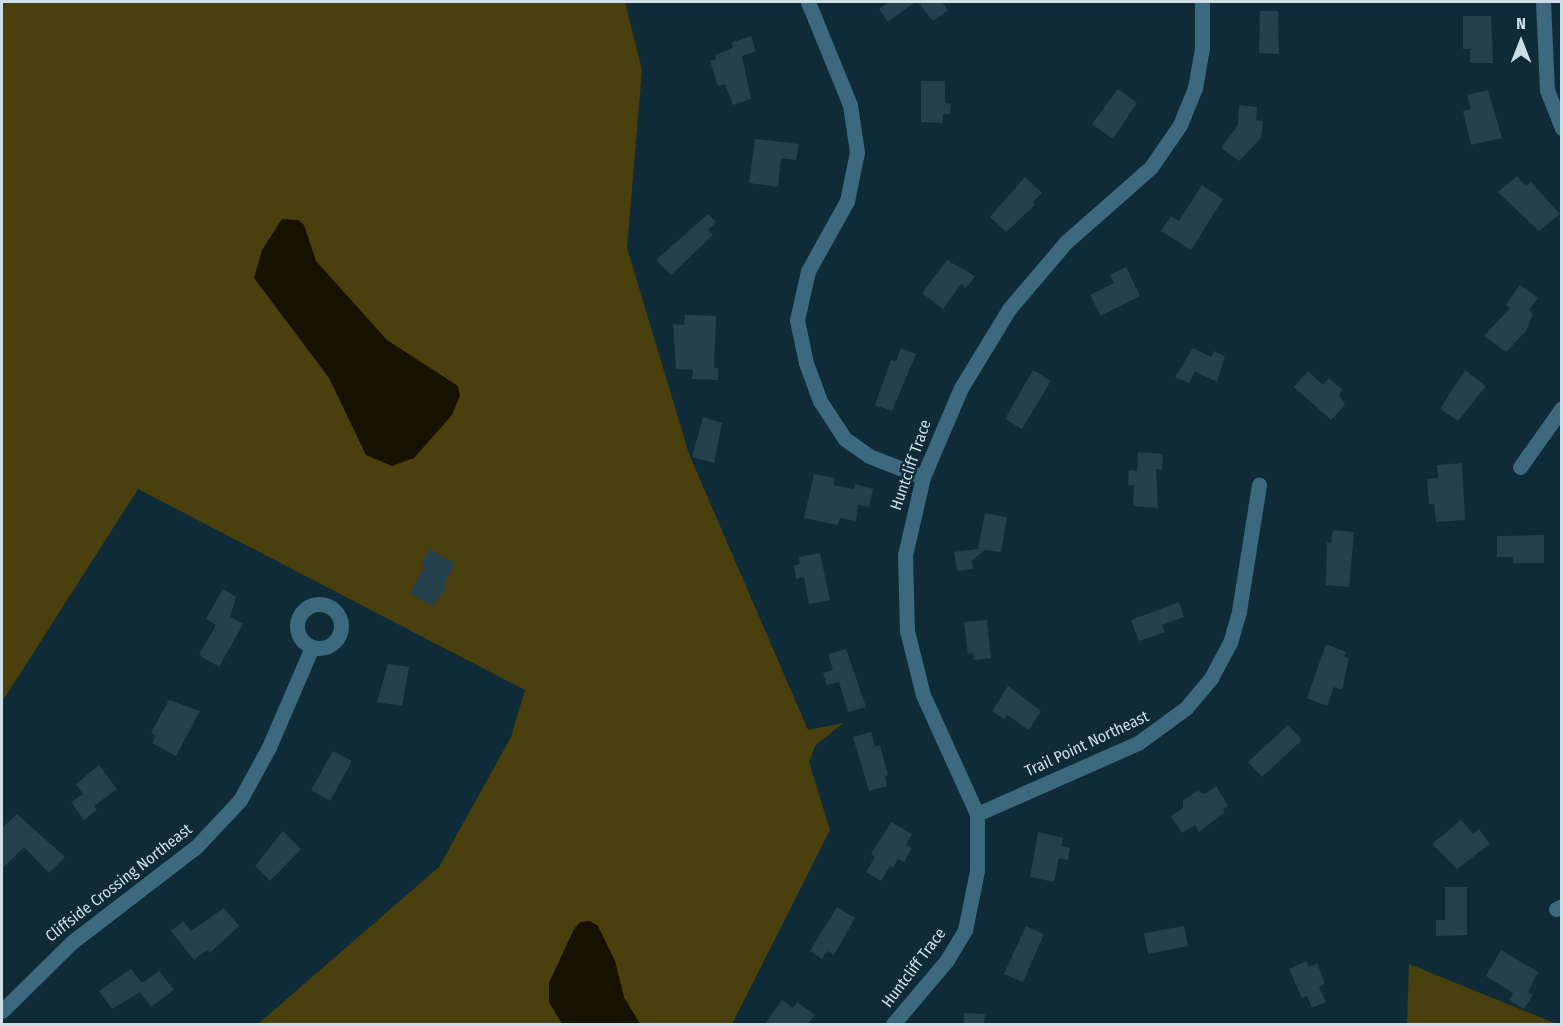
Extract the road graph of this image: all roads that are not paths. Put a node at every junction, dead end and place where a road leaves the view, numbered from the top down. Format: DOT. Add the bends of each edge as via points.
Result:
graph roads {
  1 [pos="808,2"];
  2 [pos="1202,2"];
  3 [pos="1543,2"];
  4 [pos="1562,128"];
  5 [pos="1562,408"];
  6 [pos="1520,467"];
  7 [pos="923,477"];
  8 [pos="1259,485"];
  9 [pos="312,647"];
  10 [pos="977,814"];
  11 [pos="2,1011"];
  12 [pos="894,1024"];
  1 -- 7 [label="street" via="850,105 857,152 847,201 808,271 797,320 806,363 820,401 845,438 869,456"];
  2 -- 7 [label="street, Huntcliff Trace" via="1202,48 1195,88 1180,125 1151,167 1066,243 1010,309 961,388"];
  3 -- 4 [label="street" via="1547,90"];
  5 -- 6 [label="street"];
  7 -- 10 [label="street, Huntcliff Trace" via="905,555 907,631 923,695"];
  8 -- 10 [label="street, Trail Point Northeast" via="1239,611 1230,643 1211,678 1186,708 1138,743"];
  9 -- 11 [label="street, Cliffside Crossing Northeast" via="270,747 240,800 196,847 72,942"];
  10 -- 12 [label="street, Huntcliff Trace" via="977,871 965,930 948,960"];
}
